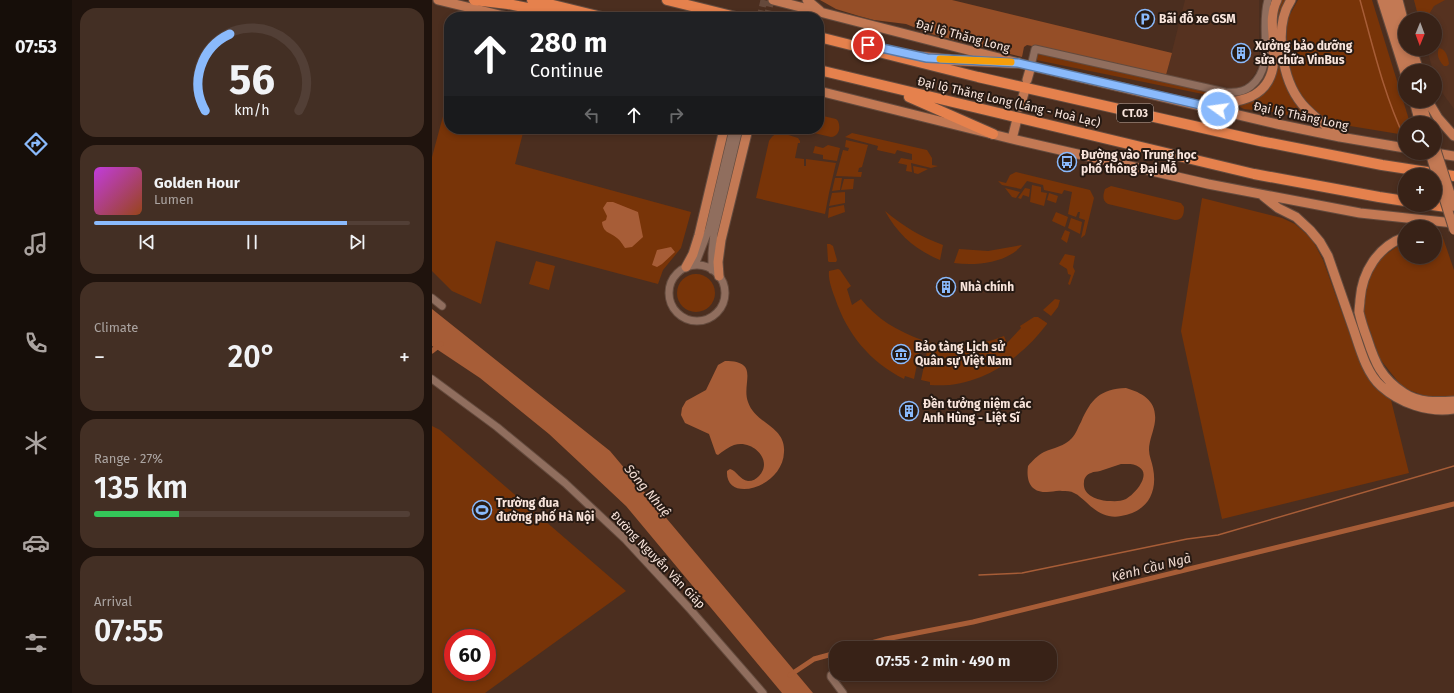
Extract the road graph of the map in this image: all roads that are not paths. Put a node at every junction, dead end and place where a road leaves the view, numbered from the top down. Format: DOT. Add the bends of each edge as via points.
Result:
graph roads {
  1 [pos="438,0"];
  2 [pos="474,0"];
  3 [pos="532,0"];
  4 [pos="666,0"];
  5 [pos="683,0"];
  6 [pos="773,0"];
  7 [pos="808,0"];
  8 [pos="1268,0"];
  9 [pos="1277,0"];
  10 [pos="1291,0"];
  11 [pos="1382,0"];
  12 [pos="1389,0"];
  13 [pos="1398,0"];
  14 [pos="487,12"];
  15 [pos="547,12"];
  16 [pos="581,12"];
  17 [pos="716,12"];
  18 [pos="721,12"];
  19 [pos="821,12"];
  20 [pos="1401,12"];
  21 [pos="824,13"];
  22 [pos="824,35"];
  23 [pos="824,38"];
  24 [pos="1018,63"];
  25 [pos="1402,64"];
  26 [pos="1409,64"];
  27 [pos="1031,66"];
  28 [pos="824,71"];
  29 [pos="824,72"];
  30 [pos="1027,80"];
  31 [pos="824,92"];
  32 [pos="1024,93"];
  33 [pos="1203,106"];
  34 [pos="1020,107"];
  35 [pos="1432,108"];
  36 [pos="1017,119"];
  37 [pos="723,134"];
  38 [pos="732,134"];
  39 [pos="738,134"];
  40 [pos="747,134"];
  41 [pos="994,134"];
  42 [pos="1454,136"];
  43 [pos="1340,138"];
  44 [pos="1012,139"];
  45 [pos="1398,147"];
  46 [pos="1442,154"];
  47 [pos="1454,156"];
  48 [pos="1432,160"];
  49 [pos="1439,160"];
  50 [pos="1454,176"];
  51 [pos="1260,194"];
  52 [pos="1398,200"];
  53 [pos="1442,206"];
  54 [pos="1454,207"];
  55 [pos="1451,223"];
  56 [pos="1454,230"];
  57 [pos="1398,240"];
  58 [pos="690,266"];
  59 [pos="715,273"];
  60 [pos="432,298"];
  61 [pos="442,306"];
  62 [pos="432,380"];
  63 [pos="1454,401"];
  64 [pos="1454,409"];
  65 [pos="834,681"];
  66 [pos="763,693"];
  67 [pos="843,693"];
  1 -- 14 [label="main road"];
  2 -- 15 [label="highway"];
  3 -- 16 [label="highway"];
  4 -- 17 [label="highway"];
  5 -- 18 [label="highway"];
  6 -- 19 [label="main road, Đại lộ Thăng Long"];
  7 -- 19 [label="main road"];
  8 -- 27 [label="street" via="1265,17 1264,70 1252,86 1240,92 1225,92 1035,49"];
  9 -- 33 [label="main road" via="1272,18 1273,66 1267,83 1257,93 1244,100"];
  10 -- 43 [label="main road" via="1284,14 1282,29 1288,78 1303,105"];
  11 -- 25 [label="main road"];
  12 -- 26 [label="main road"];
  13 -- 20 [label="main road"];
  21 -- 24 [label="main road, Đại lộ Thăng Long"];
  22 -- 24 [label="highway" via="927,58"];
  23 -- 50 [label="highway, Đại lộ Thăng Long (Láng - Hoà Lạc) / CT.03" via="985,79 1260,141"];
  24 -- 27 [label="main road, Đại lộ Thăng Long"];
  27 -- 30 [label="main road"];
  27 -- 33 [label="main road, Đại lộ Thăng Long"];
  28 -- 52 [label="highway, Đại lộ Thăng Long (Láng - Hoà Lạc)" via="1254,174"];
  29 -- 41 [label="highway" via="853,83 897,92"];
  31 -- 41 [label="main road"];
  32 -- 34 [label="main road"];
  33 -- 43 [label="main road, Đại lộ Thăng Long"];
  35 -- 42 [label="main road"];
  36 -- 44 [label="main road"];
  37 -- 58 [label="main road"];
  38 -- 58 [label="street" via="709,229"];
  39 -- 59 [label="street" via="714,233 712,253"];
  40 -- 59 [label="main road"];
  41 -- 44 [label="main road"];
  43 -- 45 [label="main road, Đại lộ Thăng Long"];
  44 -- 51 [label="main road"];
  46 -- 47 [label="main road"];
  48 -- 56 [label="main road, bridge"];
  49 -- 54 [label="main road, bridge"];
  51 -- 55 [label="main road" via="1360,213"];
  51 -- 64 [label="main road" via="1278,208 1296,217 1320,242 1328,256 1365,363 1380,386 1419,407 1434,410"];
  53 -- 54 [label="highway"];
  57 -- 63 [label="main road" via="1383,249 1371,263 1360,292 1359,311 1374,360 1391,382 1405,393 1419,400"];
  58 -- 59 [label="street" via="704,266"];
  58 -- 59 [label="street" via="678,272 669,288 672,306 685,319 704,320 721,306 725,293 723,284"];
  60 -- 61 [label="street"];
  62 -- 66 [label="street, Đường Nguyễn Văn Giáp" via="498,427 565,483 626,540"];
  65 -- 67 [label="street"];
}
